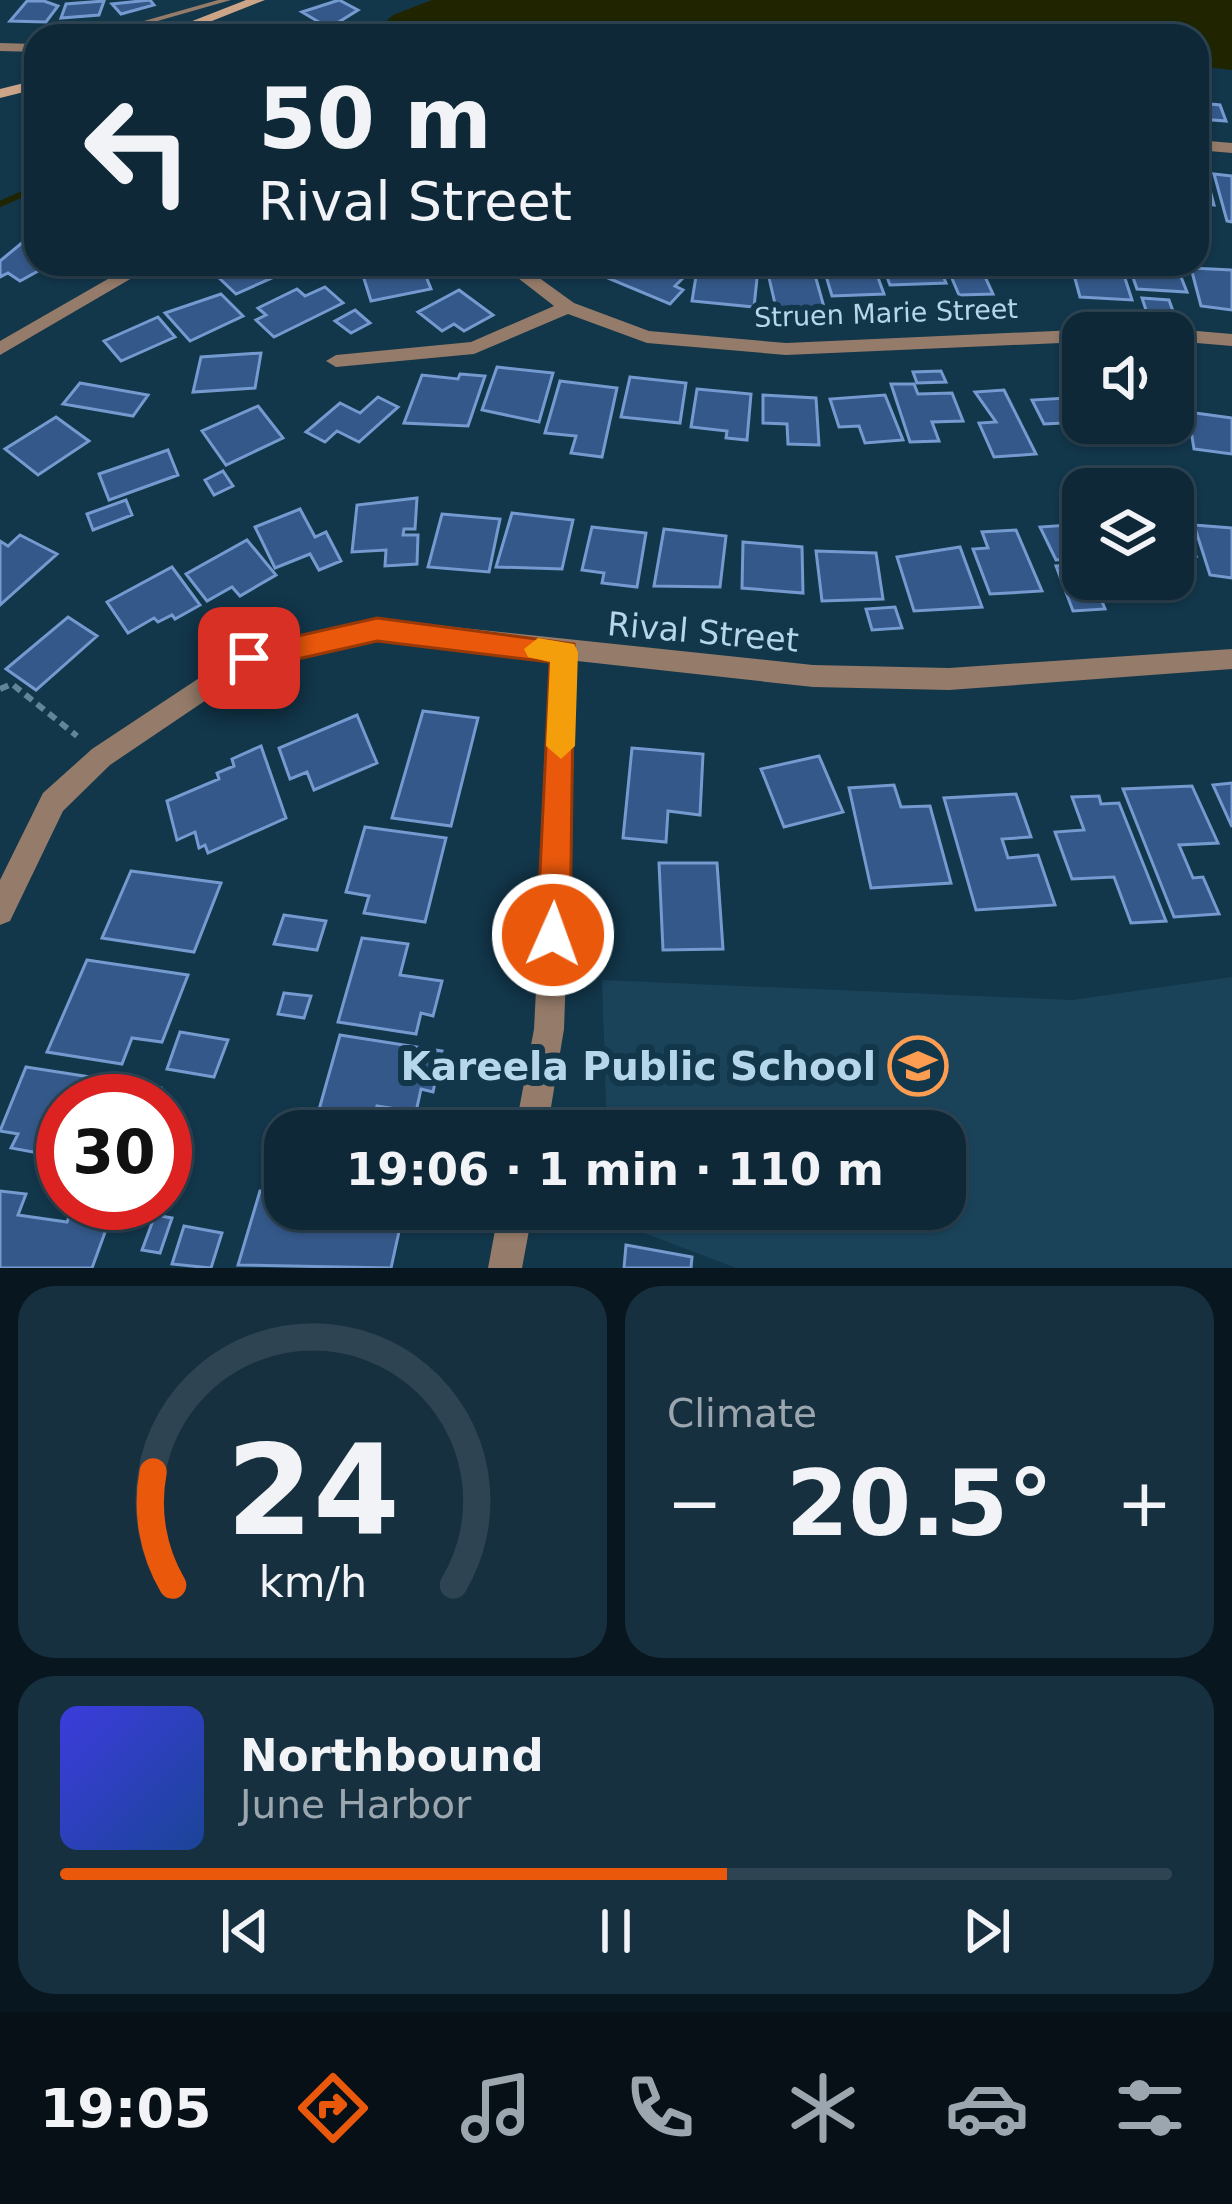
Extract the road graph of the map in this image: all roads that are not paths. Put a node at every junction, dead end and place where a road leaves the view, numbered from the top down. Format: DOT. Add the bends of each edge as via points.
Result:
graph roads {
  1 [pos="226,0"];
  2 [pos="258,0"];
  3 [pos="139,24"];
  4 [pos="193,24"];
  5 [pos="126,276"];
  6 [pos="525,276"];
  7 [pos="568,307"];
  8 [pos="1062,337"];
  9 [pos="1194,337"];
  10 [pos="1232,340"];
  11 [pos="0,349"];
  12 [pos="336,361"];
  13 [pos="565,652"];
  14 [pos="1232,659"];
  15 [pos="0,911"];
  16 [pos="535,1110"];
  17 [pos="512,1230"];
  18 [pos="506,1268"];
  1 -- 3 [label="lane"];
  2 -- 4 [label="street"];
  5 -- 11 [label="street"];
  6 -- 7 [label="street, Struen Marie Street"];
  7 -- 8 [label="street, Struen Marie Street" via="647,337 786,349"];
  7 -- 12 [label="street" via="474,349"];
  9 -- 10 [label="street"];
  13 -- 14 [label="street, Rival Street" via="813,676 950,679"];
  13 -- 15 [label="street, Rival Street" via="377,629 249,658 101,757 53,802"];
  13 -- 16 [label="street" via="549,1029"];
  17 -- 18 [label="street"];
}
